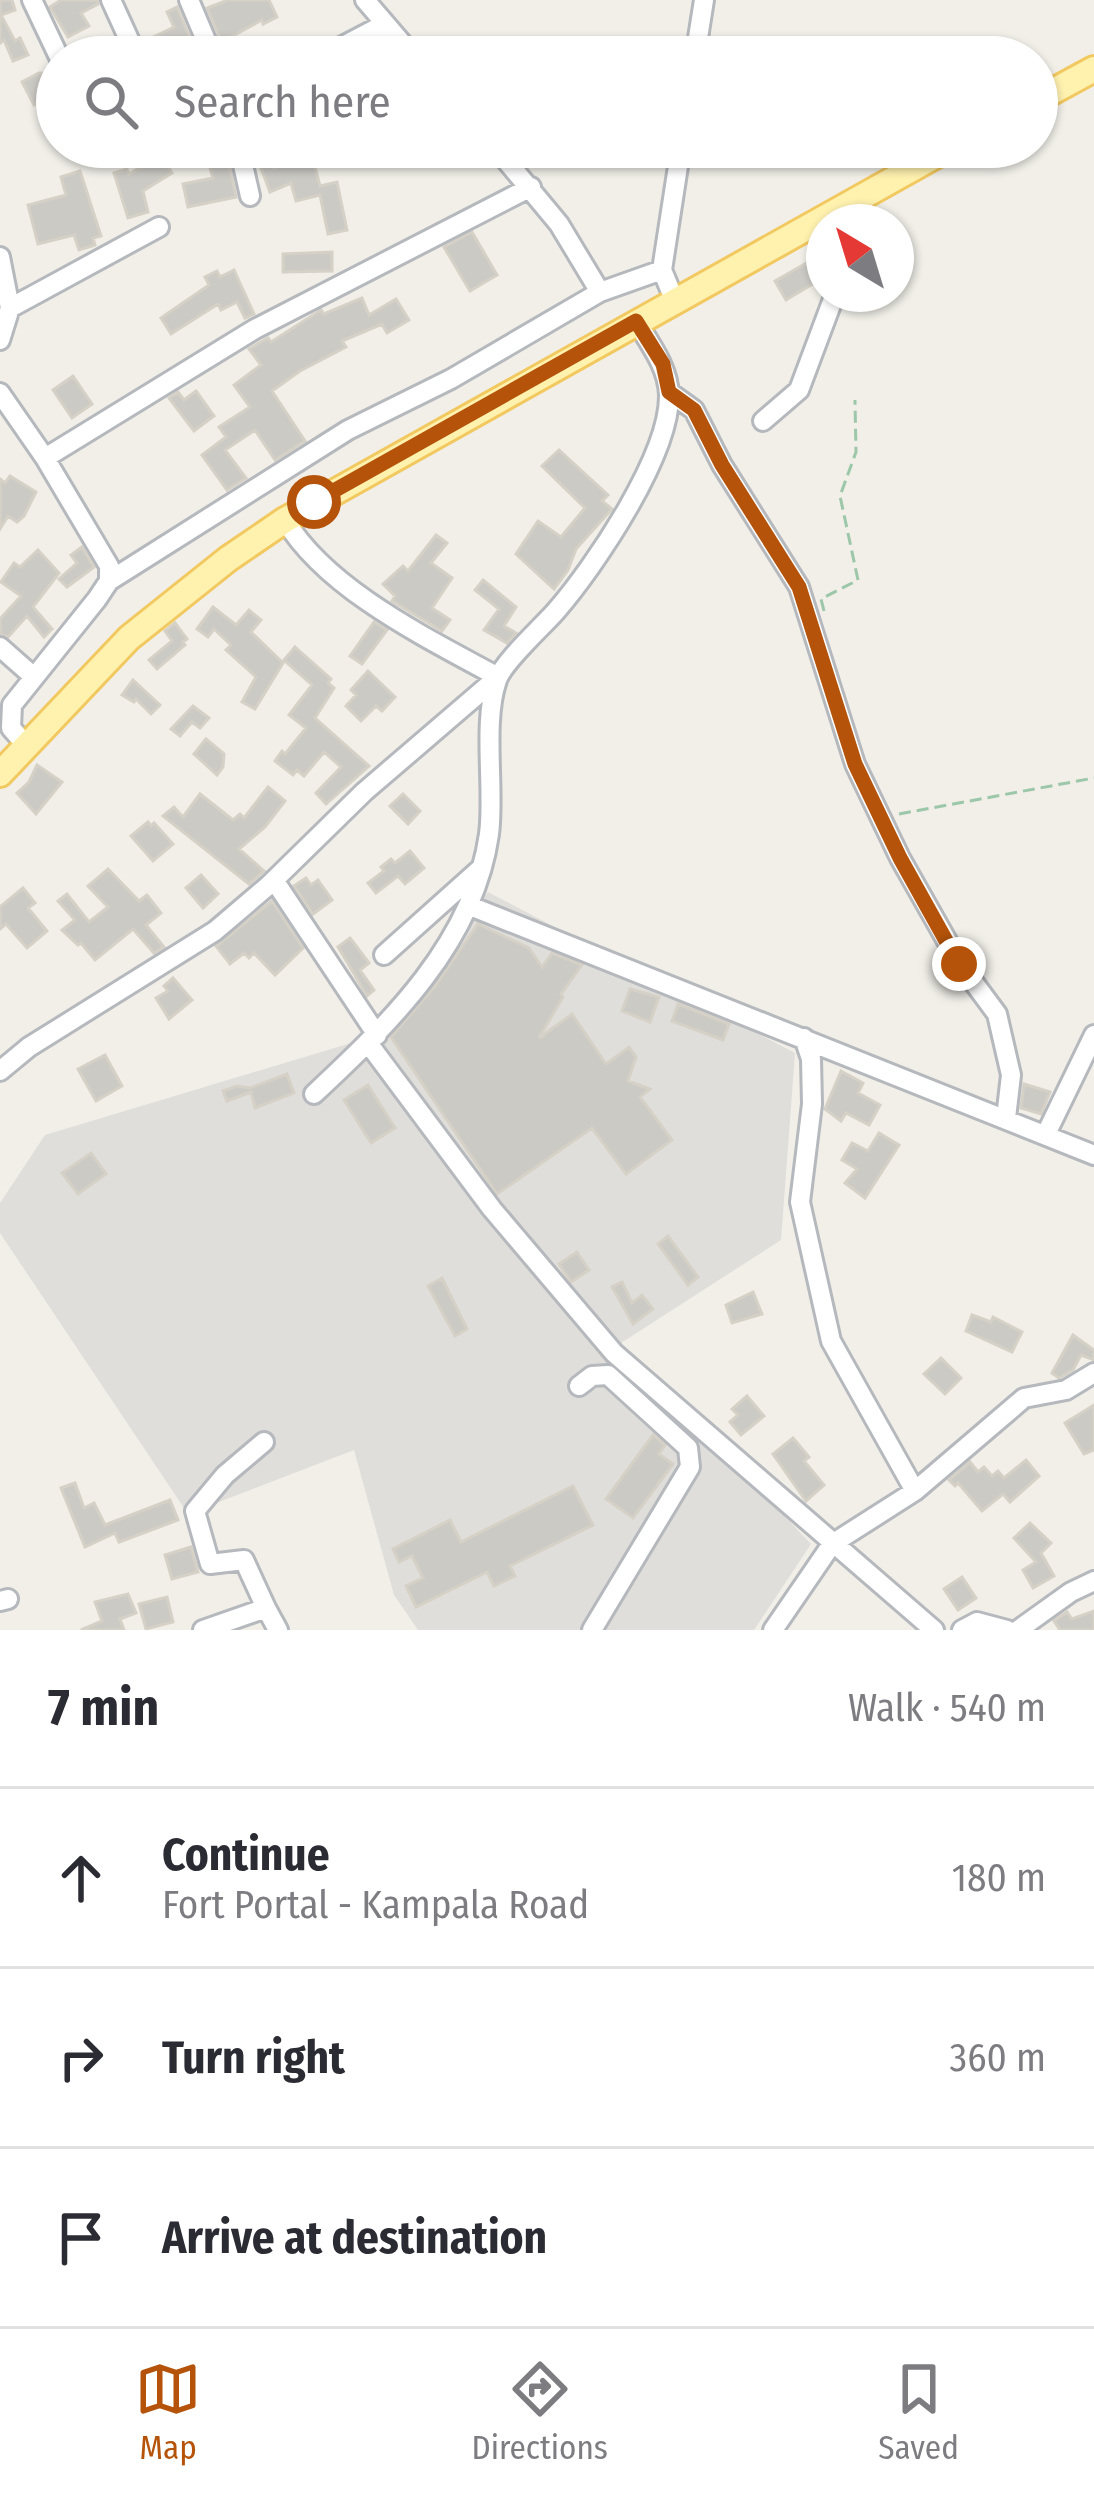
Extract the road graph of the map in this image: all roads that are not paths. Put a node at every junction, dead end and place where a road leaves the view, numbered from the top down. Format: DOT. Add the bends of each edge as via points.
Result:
graph roads {
  1 [pos="32,0"];
  2 [pos="111,0"];
  3 [pos="189,0"];
  4 [pos="365,0"];
  5 [pos="704,0"];
  6 [pos="385,24"];
  7 [pos="49,36"];
  8 [pos="127,36"];
  9 [pos="204,36"];
  10 [pos="362,36"];
  11 [pos="396,36"];
  12 [pos="698,36"];
  13 [pos="1094,69"];
  14 [pos="1058,89"];
  15 [pos="244,168"];
  16 [pos="514,168"];
  17 [pos="678,168"];
  18 [pos="913,168"];
  19 [pos="531,187"];
  20 [pos="864,195"];
  21 [pos="250,196"];
  22 [pos="863,204"];
  23 [pos="159,226"];
  24 [pos="0,257"];
  25 [pos="662,270"];
  26 [pos="600,292"];
  27 [pos="685,293"];
  28 [pos="10,308"];
  29 [pos="829,312"];
  30 [pos="636,321"];
  31 [pos="0,340"];
  32 [pos="669,392"];
  33 [pos="0,393"];
  34 [pos="764,421"];
  35 [pos="45,458"];
  36 [pos="285,520"];
  37 [pos="109,581"];
  38 [pos="0,647"];
  39 [pos="34,677"];
  40 [pos="498,677"];
  41 [pos="26,745"];
  42 [pos="0,774"];
  43 [pos="483,867"];
  44 [pos="274,880"];
  45 [pos="470,906"];
  46 [pos="384,955"];
  47 [pos="1094,1034"];
  48 [pos="804,1038"];
  49 [pos="372,1039"];
  50 [pos="0,1071"];
  51 [pos="314,1094"];
  52 [pos="1006,1118"];
  53 [pos="1046,1134"];
  54 [pos="1094,1155"];
  55 [pos="1094,1373"];
  56 [pos="579,1386"];
  57 [pos="264,1442"];
  58 [pos="915,1491"];
  59 [pos="832,1544"];
  60 [pos="1094,1581"];
  61 [pos="266,1608"];
  62 [pos="202,1630"];
  63 [pos="278,1630"];
  64 [pos="592,1630"];
  65 [pos="773,1630"];
  66 [pos="934,1630"];
  67 [pos="962,1630"];
  68 [pos="1007,1630"];
  69 [pos="1018,1630"];
  1 -- 7 [label="street"];
  2 -- 8 [label="street"];
  3 -- 9 [label="street"];
  4 -- 6 [label="street"];
  5 -- 12 [label="street"];
  6 -- 10 [label="street"];
  6 -- 11 [label="street"];
  13 -- 14 [label="main road"];
  15 -- 21 [label="street"];
  16 -- 19 [label="street"];
  17 -- 25 [label="street"];
  18 -- 20 [label="main road"];
  19 -- 26 [label="street"];
  19 -- 35 [label="street" via="255,329"];
  20 -- 22 [label="street"];
  20 -- 27 [label="main road"];
  23 -- 28 [label="street"];
  24 -- 28 [label="street"];
  25 -- 26 [label="street"];
  25 -- 27 [label="street"];
  26 -- 37 [label="street" via="348,430"];
  27 -- 30 [label="main road"];
  28 -- 31 [label="street"];
  29 -- 34 [label="street" via="800,391"];
  30 -- 32 [label="street" via="663,364"];
  30 -- 36 [label="main road"];
  32 -- 40 [label="street" via="654,458 605,544"];
  32 -- 52 [label="street" via="694,410 799,587 855,764 959,964 998,1014 1011,1075"];
  33 -- 35 [label="street"];
  35 -- 37 [label="street" via="110,566"];
  36 -- 40 [label="street" via="298,542 384,614"];
  36 -- 41 [label="main road" via="129,638"];
  37 -- 39 [label="street"];
  38 -- 39 [label="street"];
  39 -- 41 [label="street" via="8,721"];
  40 -- 43 [label="street"];
  40 -- 44 [label="street"];
  41 -- 42 [label="main road"];
  43 -- 45 [label="street"];
  43 -- 46 [label="street"];
  44 -- 49 [label="street"];
  44 -- 50 [label="street" via="215,931"];
  45 -- 48 [label="street"];
  45 -- 49 [label="street" via="422,982"];
  47 -- 53 [label="street"];
  48 -- 52 [label="street"];
  48 -- 58 [label="street" via="812,1104 800,1202 826,1323"];
  49 -- 51 [label="street"];
  49 -- 59 [label="street" via="492,1209 614,1353"];
  52 -- 53 [label="street"];
  53 -- 54 [label="street"];
  55 -- 58 [label="street" via="1066,1390 1024,1398"];
  56 -- 64 [label="street" via="608,1375 688,1448 690,1467"];
  57 -- 61 [label="street" via="195,1511 210,1564 244,1559"];
  58 -- 59 [label="street"];
  59 -- 65 [label="street"];
  59 -- 66 [label="street"];
  60 -- 69 [label="street"];
  61 -- 62 [label="street"];
  61 -- 63 [label="street"];
  67 -- 68 [label="street" via="977,1622"];
}
